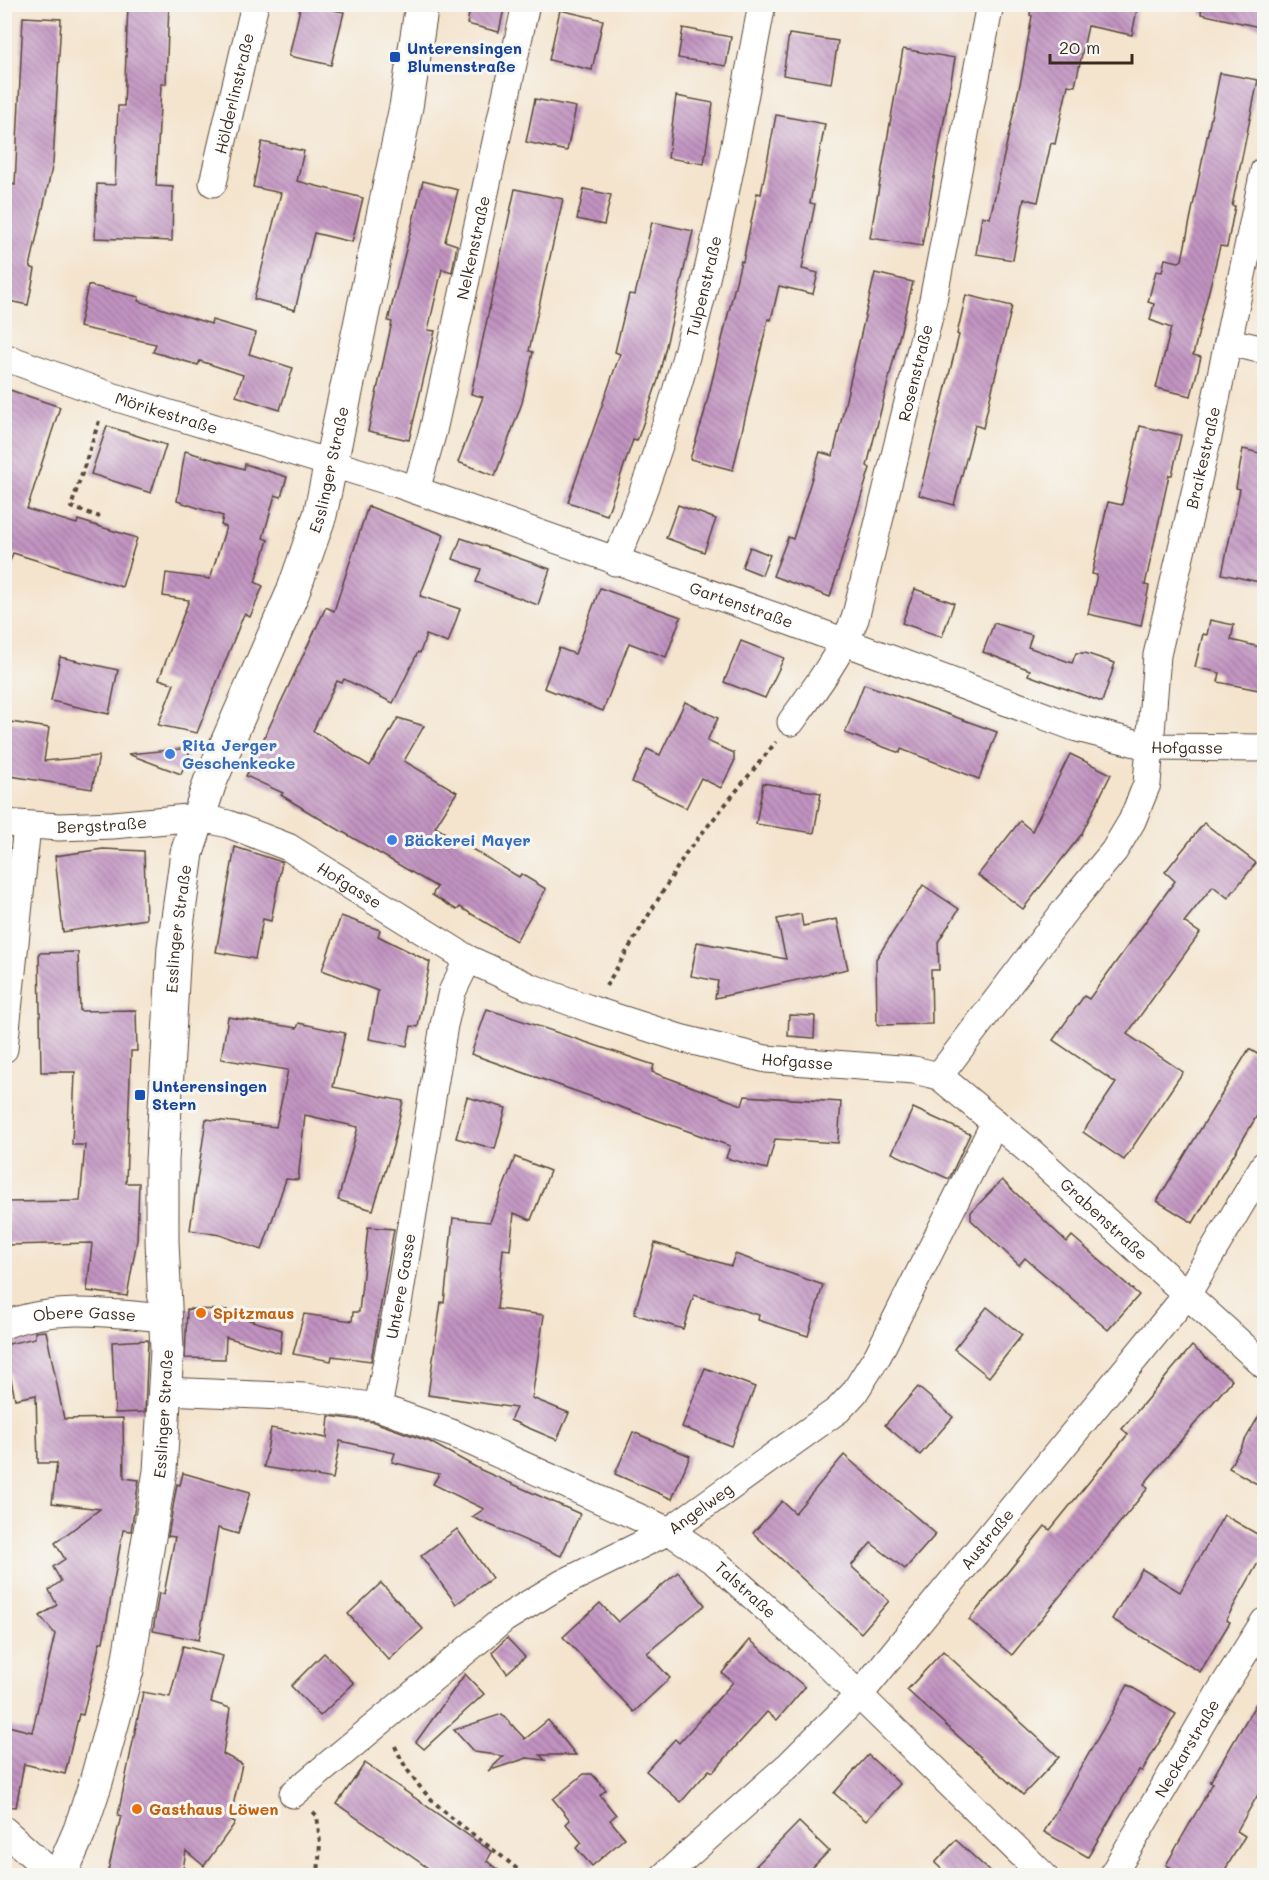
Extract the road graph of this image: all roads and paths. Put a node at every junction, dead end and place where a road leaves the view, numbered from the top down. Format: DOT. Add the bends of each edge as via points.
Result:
graph roads {
  1 [pos="255,4"];
  2 [pos="422,4"];
  3 [pos="526,4"];
  4 [pos="762,4"];
  5 [pos="990,4"];
  6 [pos="1264,171"];
  7 [pos="213,183"];
  8 [pos="1229,342"];
  9 [pos="1264,350"];
  10 [pos="4,357"];
  11 [pos="108,395"];
  12 [pos="332,465"];
  13 [pos="417,490"];
  14 [pos="100,518"];
  15 [pos="615,562"];
  16 [pos="845,642"];
  17 [pos="791,722"];
  18 [pos="1151,747"];
  19 [pos="1264,748"];
  20 [pos="198,817"];
  21 [pos="16,824"];
  22 [pos="468,958"];
  23 [pos="593,1010"];
  24 [pos="4,1049"];
  25 [pos="939,1076"];
  26 [pos="994,1122"];
  27 [pos="1264,1165"];
  28 [pos="1186,1296"];
  29 [pos="166,1318"];
  30 [pos="4,1325"];
  31 [pos="1264,1365"];
  32 [pos="166,1391"];
  33 [pos="378,1407"];
  34 [pos="669,1531"];
  35 [pos="1264,1622"];
  36 [pos="860,1694"];
  37 [pos="379,1723"];
  38 [pos="293,1794"];
  39 [pos="4,1830"];
  40 [pos="58,1875"];
  41 [pos="318,1875"];
  42 [pos="525,1875"];
  43 [pos="664,1875"];
  44 [pos="1044,1875"];
  45 [pos="1112,1875"];
  1 -- 7 [label="street, Hölderlinstraße"];
  2 -- 12 [label="street, Esslinger Straße" via="406,107"];
  3 -- 13 [label="street, Nelkenstraße" via="434,431"];
  4 -- 15 [label="street, Tulpenstraße" via="701,304 656,460"];
  5 -- 16 [label="street, Rosenstraße" via="933,300 865,581"];
  6 -- 8 [label="street, Braikestraße"];
  8 -- 9 [label="street"];
  8 -- 18 [label="street, Braikestraße" via="1157,656"];
  10 -- 11 [label="street, Mörikestraße"];
  11 -- 12 [label="street, Mörikestraße"];
  11 -- 14 [label="path" via="71,507"];
  12 -- 13 [label="street, Gartenstraße"];
  12 -- 20 [label="street, Esslinger Straße" via="310,549 222,751"];
  13 -- 15 [label="street, Gartenstraße"];
  15 -- 16 [label="street, Gartenstraße"];
  16 -- 17 [label="street, Rosenstraße"];
  16 -- 18 [label="street, Gartenstraße" via="1049,719"];
  17 -- 23 [label="path" via="686,853"];
  18 -- 19 [label="street, Hofgasse"];
  18 -- 25 [label="street, Hofgasse" via="1147,784 1125,836"];
  20 -- 21 [label="street, Bergstraße" via="113,825"];
  20 -- 22 [label="street, Hofgasse" via="238,827 288,847"];
  20 -- 29 [label="street, Esslinger Straße" via="181,885 172,987 161,1207"];
  21 -- 24 [label="street"];
  22 -- 23 [label="street, Hofgasse"];
  22 -- 33 [label="street, Untere Gasse" via="452,992 444,1025"];
  23 -- 25 [label="street, Hofgasse" via="680,1038 766,1059 914,1070"];
  25 -- 26 [label="street, Grabenstraße"];
  26 -- 28 [label="street, Grabenstraße"];
  26 -- 34 [label="street, Angelweg" via="878,1355 855,1393 818,1425"];
  27 -- 28 [label="street, Austraße"];
  28 -- 31 [label="street, Grabenstraße"];
  28 -- 36 [label="street, Austraße"];
  29 -- 30 [label="street, Obere Gasse" via="57,1312"];
  29 -- 32 [label="street, Esslinger Straße"];
  32 -- 33 [label="street" via="305,1397"];
  32 -- 40 [label="street, Esslinger Straße" via="160,1471 127,1670 80,1830"];
  33 -- 34 [label="street, Talstraße" via="454,1434"];
  34 -- 36 [label="street, Talstraße" via="715,1562"];
  34 -- 37 [label="street, Angelweg" via="534,1599 473,1643"];
  35 -- 45 [label="street, Neckarstraße"];
  36 -- 43 [label="street, Austraße" via="790,1764"];
  36 -- 44 [label="street, Talstraße"];
  37 -- 38 [label="street, Angelweg"];
  37 -- 42 [label="path" via="417,1786"];
  38 -- 41 [label="path" via="317,1816"];
  39 -- 40 [label="street"];
}
